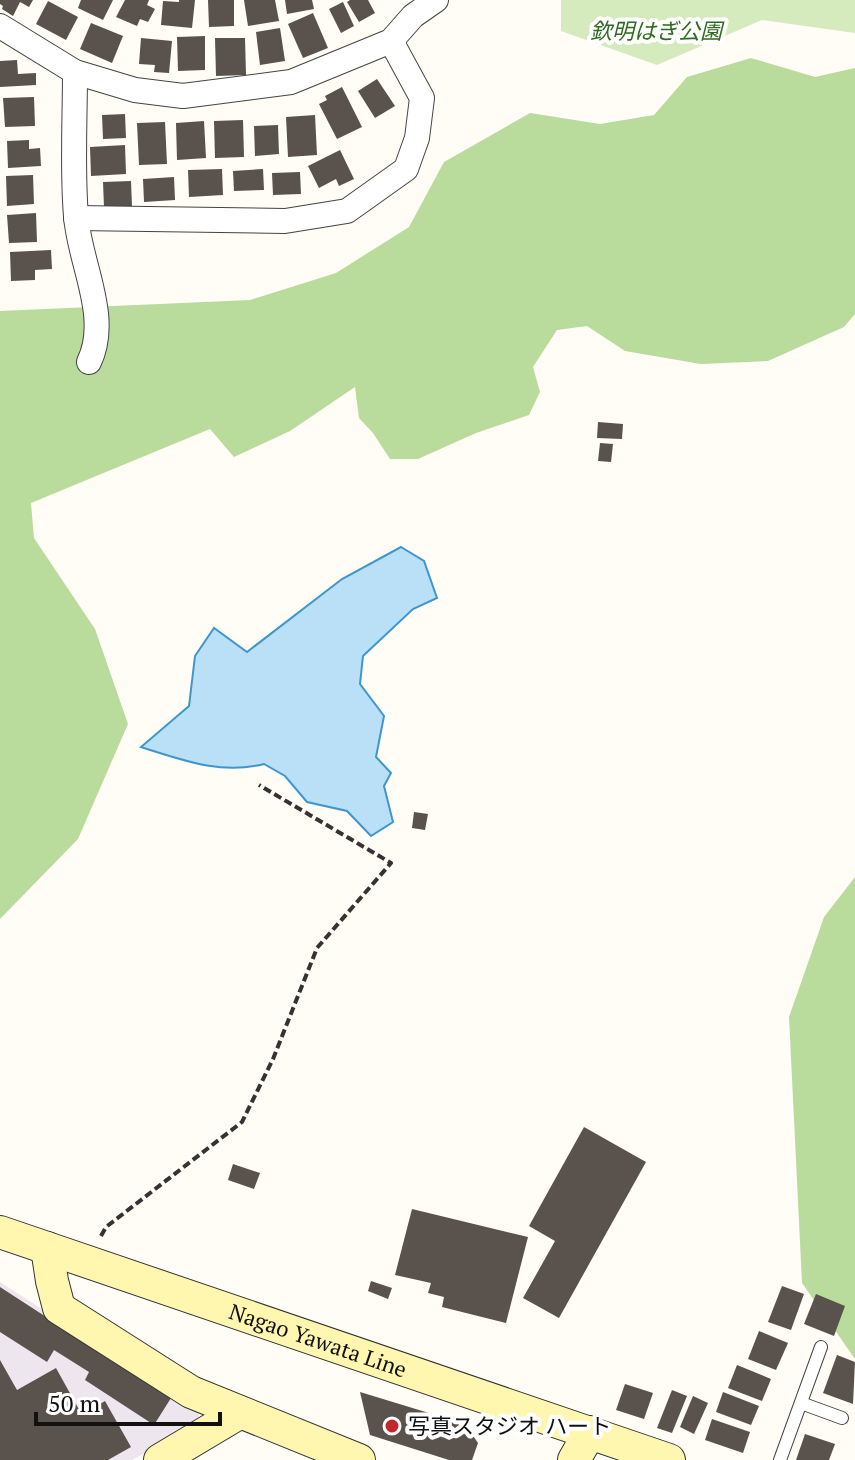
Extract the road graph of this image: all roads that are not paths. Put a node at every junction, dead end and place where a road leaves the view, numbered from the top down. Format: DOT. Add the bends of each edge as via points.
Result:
graph roads {
  1 [pos="436,0"];
  2 [pos="0,26"];
  3 [pos="391,41"];
  4 [pos="75,72"];
  5 [pos="76,218"];
  6 [pos="89,362"];
  7 [pos="0,1232"];
  8 [pos="47,1248"];
  9 [pos="821,1347"];
  10 [pos="801,1403"];
  11 [pos="239,1413"];
  12 [pos="842,1418"];
  13 [pos="590,1432"];
  14 [pos="160,1460"];
  15 [pos="359,1460"];
  16 [pos="574,1460"];
  17 [pos="669,1460"];
  18 [pos="780,1460"];
  1 -- 3 [label="street"];
  2 -- 4 [label="street"];
  3 -- 4 [label="street" via="291,82 183,96 135,90"];
  3 -- 5 [label="street" via="422,98 417,138 406,169 347,211 285,221"];
  4 -- 5 [label="street"];
  5 -- 6 [label="street" via="96,314 95,349"];
  7 -- 8 [label="main road, Nagao Yawata Line"];
  8 -- 11 [label="main road" via="59,1308 191,1392"];
  8 -- 13 [label="main road, Nagao Yawata Line"];
  9 -- 10 [label="lane"];
  10 -- 12 [label="lane"];
  10 -- 18 [label="lane"];
  11 -- 14 [label="main road"];
  11 -- 15 [label="main road"];
  13 -- 16 [label="main road"];
  13 -- 17 [label="main road, Nagao Yawata Line"];
}
